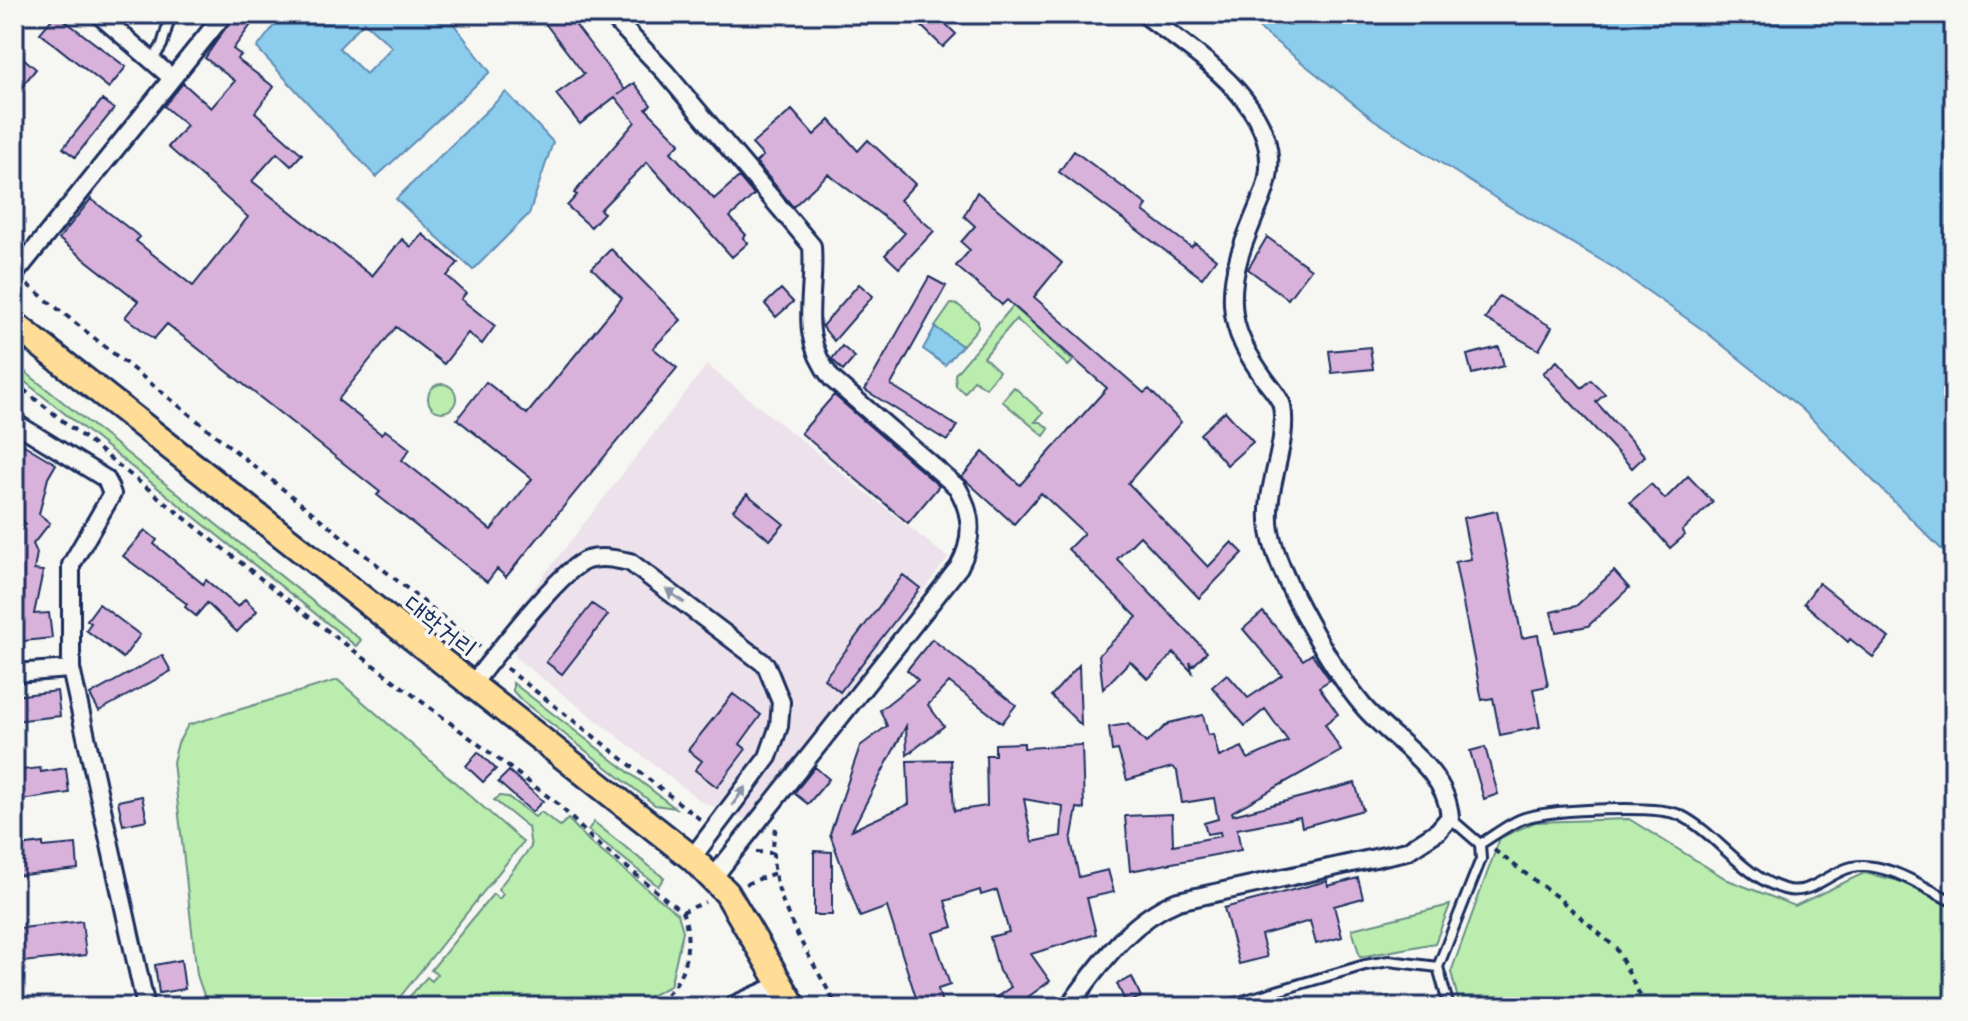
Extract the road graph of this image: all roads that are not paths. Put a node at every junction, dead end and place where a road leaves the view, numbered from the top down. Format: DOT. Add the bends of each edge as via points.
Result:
graph roads {
  1 [pos="98,14"];
  2 [pos="171,14"];
  3 [pos="224,14"];
  4 [pos="610,14"];
  5 [pos="1144,14"];
  6 [pos="152,61"];
  7 [pos="172,78"];
  8 [pos="14,275"];
  9 [pos="14,324"];
  10 [pos="14,422"];
  11 [pos="71,669"];
  12 [pos="14,673"];
  13 [pos="470,687"];
  14 [pos="1450,817"];
  15 [pos="1484,845"];
  16 [pos="692,858"];
  17 [pos="713,878"];
  18 [pos="1954,902"];
  19 [pos="1438,967"];
  20 [pos="779,985"];
  21 [pos="146,1007"];
  22 [pos="729,1007"];
  23 [pos="794,1007"];
  24 [pos="1068,1007"];
  25 [pos="1222,1007"];
  26 [pos="1449,1007"];
  1 -- 6 [label="street"];
  2 -- 6 [label="lane"];
  3 -- 7 [label="street"];
  4 -- 17 [label="street" via="812,246 809,327 817,360 957,487 969,508 970,546 959,567"];
  5 -- 14 [label="street" via="1247,100 1262,126 1270,159 1268,183 1236,260 1232,306 1243,349 1281,403 1283,438 1270,490 1270,532 1293,593 1333,665 1364,708 1435,777 1448,798"];
  6 -- 7 [label="street"];
  7 -- 8 [label="street"];
  9 -- 13 [label="main road, 대학거리"];
  10 -- 11 [label="street" via="106,479 112,494 71,565"];
  11 -- 12 [label="street"];
  11 -- 21 [label="street"];
  13 -- 16 [label="main road, 대학거리"];
  16 -- 13 [label="street, one-way" via="768,757 781,702 766,665 630,562 609,557 585,560 565,575"];
  14 -- 15 [label="lane"];
  14 -- 24 [label="street" via="1407,851 1160,908 1112,949"];
  15 -- 18 [label="lane" via="1525,817 1561,811 1647,811 1679,815 1760,879 1788,891 1814,887 1850,867 1876,866"];
  15 -- 19 [label="lane"];
  16 -- 17 [label="main road, 대학거리"];
  17 -- 20 [label="main road, 대학거리" via="727,893"];
  19 -- 25 [label="lane" via="1389,961 1365,965"];
  19 -- 26 [label="lane"];
  20 -- 22 [label="street"];
  20 -- 23 [label="main road, 대학거리"];
}
